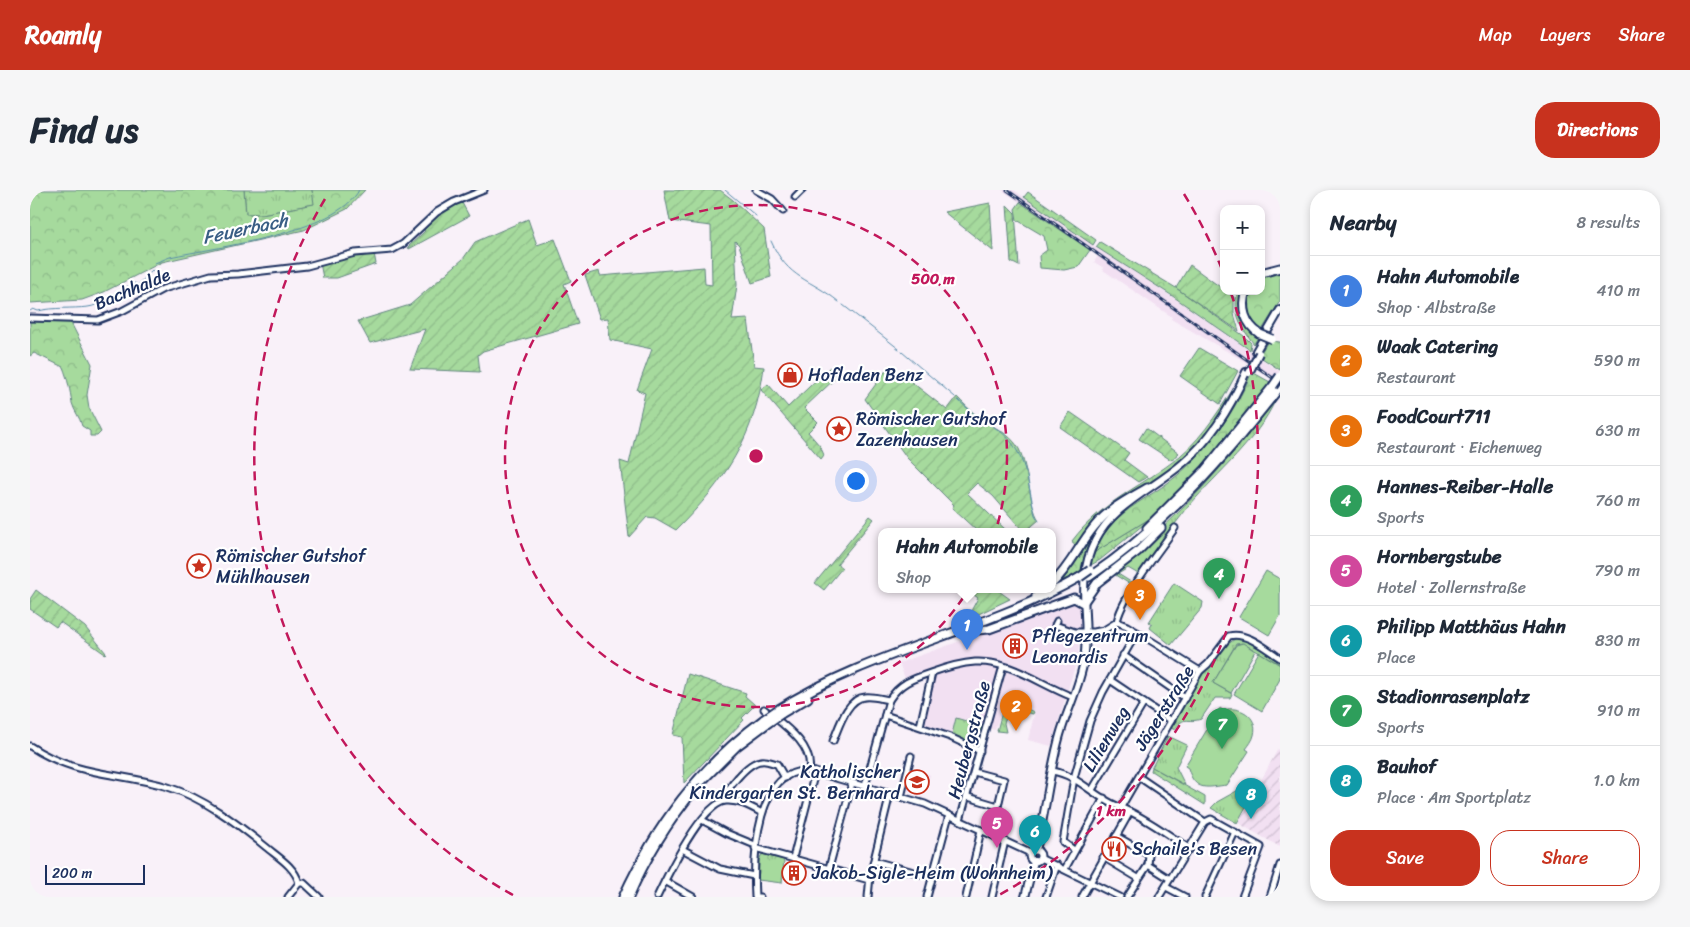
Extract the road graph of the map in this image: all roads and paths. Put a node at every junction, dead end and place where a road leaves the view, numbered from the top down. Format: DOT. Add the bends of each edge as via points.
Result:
graph roads {
  1 [pos="484,190"];
  2 [pos="756,190"];
  3 [pos="802,190"];
  4 [pos="796,197"];
  5 [pos="784,211"];
  6 [pos="1280,268"];
  7 [pos="1265,272"];
  8 [pos="1246,295"];
  9 [pos="1280,310"];
  10 [pos="30,318"];
  11 [pos="1280,318"];
  12 [pos="1276,339"];
  13 [pos="1257,352"];
  14 [pos="1248,373"];
  15 [pos="1280,376"];
  16 [pos="1277,388"];
  17 [pos="1147,488"];
  18 [pos="1183,501"];
  19 [pos="1128,504"];
  20 [pos="1175,528"];
  21 [pos="1084,578"];
  22 [pos="1056,579"];
  23 [pos="1056,591"];
  24 [pos="1039,593"];
  25 [pos="1051,593"];
  26 [pos="1083,603"];
  27 [pos="1012,611"];
  28 [pos="1057,621"];
  29 [pos="1117,622"];
  30 [pos="977,630"];
  31 [pos="1086,632"];
  32 [pos="1137,632"];
  33 [pos="1123,655"];
  34 [pos="1280,658"];
  35 [pos="1003,666"];
  36 [pos="1200,671"];
  37 [pos="932,672"];
  38 [pos="1110,680"];
  39 [pos="1073,697"];
  40 [pos="1185,698"];
  41 [pos="889,700"];
  42 [pos="1144,703"];
  43 [pos="764,709"];
  44 [pos="779,712"];
  45 [pos="885,715"];
  46 [pos="766,721"];
  47 [pos="1171,721"];
  48 [pos="920,726"];
  49 [pos="833,741"];
  50 [pos="30,746"];
  51 [pos="980,751"];
  52 [pos="912,756"];
  53 [pos="1052,771"];
  54 [pos="812,772"];
  55 [pos="974,772"];
  56 [pos="1139,777"];
  57 [pos="785,778"];
  58 [pos="1074,778"];
  59 [pos="852,783"];
  60 [pos="864,786"];
  61 [pos="1092,790"];
  62 [pos="890,794"];
  63 [pos="901,797"];
  64 [pos="968,797"];
  65 [pos="1104,798"];
  66 [pos="723,801"];
  67 [pos="998,806"];
  68 [pos="1121,807"];
  69 [pos="1130,812"];
  70 [pos="762,813"];
  71 [pos="996,814"];
  72 [pos="949,815"];
  73 [pos="702,820"];
  74 [pos="960,820"];
  75 [pos="1207,821"];
  76 [pos="982,830"];
  77 [pos="1235,832"];
  78 [pos="1116,836"];
  79 [pos="1005,842"];
  80 [pos="755,846"];
  81 [pos="682,849"];
  82 [pos="1190,849"];
  83 [pos="1074,850"];
  84 [pos="1033,852"];
  85 [pos="1104,857"];
  86 [pos="793,858"];
  87 [pos="1037,860"];
  88 [pos="874,862"];
  89 [pos="1148,864"];
  90 [pos="1280,865"];
  91 [pos="1057,866"];
  92 [pos="829,868"];
  93 [pos="1065,869"];
  94 [pos="754,876"];
  95 [pos="932,877"];
  96 [pos="1138,878"];
  97 [pos="1170,879"];
  98 [pos="869,880"];
  99 [pos="664,881"];
  100 [pos="1090,881"];
  101 [pos="300,883"];
  102 [pos="1166,887"];
  103 [pos="288,897"];
  104 [pos="319,897"];
  105 [pos="623,897"];
  106 [pos="629,897"];
  107 [pos="657,897"];
  108 [pos="693,897"];
  109 [pos="755,897"];
  110 [pos="760,897"];
  111 [pos="868,897"];
  112 [pos="927,897"];
  113 [pos="966,897"];
  114 [pos="992,897"];
  115 [pos="1025,897"];
  116 [pos="1046,897"];
  117 [pos="1082,897"];
  118 [pos="1119,897"];
  119 [pos="1127,897"];
  120 [pos="1159,897"];
  121 [pos="1185,897"];
  122 [pos="1206,897"];
  123 [pos="1242,897"];
  124 [pos="1270,897"];
  1 -- 10 [label="street, Bachhalde" via="437,212 403,244 392,250 355,253 307,266 214,274 163,289 122,312 98,320"];
  2 -- 5 [label="street"];
  3 -- 4 [label="street"];
  6 -- 7 [label="highway"];
  8 -- 12 [label="highway, bridge" via="1244,313 1250,325 1260,334"];
  9 -- 13 [label="main road"];
  11 -- 13 [label="main road"];
  13 -- 14 [label="main road, bridge"];
  14 -- 17 [label="main road" via="1204,442 1177,468"];
  14 -- 19 [label="main road" via="1230,412 1206,444 1172,474"];
  15 -- 16 [label="highway, bridge"];
  16 -- 18 [label="highway" via="1227,454"];
  16 -- 21 [label="highway" via="1179,498"];
  17 -- 19 [label="main road"];
  17 -- 22 [label="highway" via="1111,510 1095,526"];
  18 -- 21 [label="highway" via="1139,541"];
  18 -- 26 [label="highway" via="1181,508 1137,552 1096,583"];
  19 -- 21 [label="main road" via="1095,541"];
  20 -- 29 [label="street" via="1132,591"];
  21 -- 23 [label="highway"];
  21 -- 26 [label="main road"];
  21 -- 30 [label="highway" via="1036,606"];
  24 -- 27 [label="highway"];
  25 -- 27 [label="highway"];
  26 -- 30 [label="highway" via="1074,598 989,629"];
  26 -- 31 [label="main road"];
  27 -- 44 [label="highway" via="852,671 820,686"];
  28 -- 31 [label="street" via="1055,624 1071,631"];
  29 -- 31 [label="street" via="1104,630"];
  29 -- 32 [label="street"];
  30 -- 44 [label="highway" via="855,675"];
  31 -- 39 [label="main road" via="1084,662"];
  32 -- 33 [label="street"];
  32 -- 36 [label="street"];
  33 -- 38 [label="street"];
  33 -- 40 [label="street"];
  34 -- 36 [label="street, Jägerstraße" via="1240,635 1229,636"];
  35 -- 37 [label="street" via="976,662"];
  35 -- 39 [label="street"];
  35 -- 51 [label="street, Heubergstraße"];
  36 -- 40 [label="street, Jägerstraße"];
  37 -- 41 [label="street" via="903,684"];
  37 -- 48 [label="street"];
  38 -- 42 [label="street"];
  38 -- 58 [label="street" via="1090,721"];
  39 -- 53 [label="main road"];
  40 -- 47 [label="street, Jägerstraße"];
  41 -- 45 [label="street"];
  41 -- 49 [label="street" via="857,699"];
  42 -- 47 [label="street"];
  42 -- 61 [label="street, Lilienweg"];
  43 -- 54 [label="street" via="797,739 807,753"];
  44 -- 46 [label="highway, bridge"];
  45 -- 48 [label="street"];
  45 -- 60 [label="street"];
  46 -- 105 [label="highway" via="714,760 678,801 647,848"];
  46 -- 106 [label="highway" via="717,764 688,798 650,852"];
  47 -- 56 [label="street, Jägerstraße"];
  48 -- 51 [label="street"];
  50 -- 101 [label="street" via="80,770 155,784 196,798 265,846 294,872"];
  51 -- 55 [label="street, Heubergstraße"];
  52 -- 63 [label="street"];
  53 -- 58 [label="street"];
  53 -- 84 [label="main road"];
  54 -- 57 [label="street" via="797,772"];
  54 -- 59 [label="street"];
  54 -- 86 [label="street"];
  55 -- 64 [label="street, Heubergstraße"];
  55 -- 67 [label="street" via="1004,780"];
  56 -- 68 [label="street, Jägerstraße"];
  56 -- 75 [label="street"];
  57 -- 66 [label="street" via="777,764 760,761 730,786"];
  57 -- 70 [label="street"];
  58 -- 61 [label="street"];
  58 -- 83 [label="street" via="1062,842"];
  59 -- 60 [label="street"];
  59 -- 92 [label="street"];
  60 -- 62 [label="street"];
  61 -- 65 [label="street"];
  62 -- 63 [label="street"];
  62 -- 88 [label="street"];
  63 -- 72 [label="street"];
  64 -- 67 [label="street"];
  64 -- 74 [label="street, Heubergstraße"];
  65 -- 68 [label="street"];
  65 -- 83 [label="street, Lilienweg"];
  66 -- 70 [label="street" via="744,804"];
  66 -- 73 [label="street"];
  67 -- 71 [label="street"];
  68 -- 69 [label="street"];
  69 -- 78 [label="street"];
  69 -- 82 [label="street"];
  70 -- 80 [label="street"];
  72 -- 74 [label="street"];
  72 -- 95 [label="street"];
  73 -- 80 [label="street"];
  73 -- 81 [label="street"];
  74 -- 76 [label="street"];
  75 -- 77 [label="street"];
  75 -- 82 [label="street"];
  76 -- 79 [label="street"];
  76 -- 113 [label="street"];
  77 -- 122 [label="street"];
  77 -- 123 [label="street" via="1261,847"];
  78 -- 85 [label="street"];
  78 -- 89 [label="street" via="1149,855"];
  79 -- 84 [label="street"];
  79 -- 114 [label="street"];
  80 -- 86 [label="street"];
  80 -- 94 [label="street"];
  81 -- 94 [label="street" via="720,869"];
  81 -- 99 [label="street"];
  82 -- 97 [label="street"];
  83 -- 93 [label="street, Lilienweg"];
  84 -- 87 [label="main road" via="1030,858"];
  84 -- 87 [label="main road" via="1040,853"];
  85 -- 96 [label="street"];
  85 -- 100 [label="street"];
  86 -- 92 [label="street"];
  87 -- 91 [label="street"];
  87 -- 115 [label="main road"];
  88 -- 95 [label="street"];
  88 -- 98 [label="street"];
  89 -- 96 [label="street"];
  89 -- 97 [label="street"];
  90 -- 124 [label="street"];
  91 -- 93 [label="street"];
  91 -- 116 [label="street"];
  92 -- 98 [label="street"];
  93 -- 100 [label="street"];
  94 -- 109 [label="street"];
  95 -- 112 [label="street"];
  96 -- 119 [label="street"];
  97 -- 102 [label="street"];
  98 -- 111 [label="street"];
  99 -- 107 [label="street"];
  99 -- 108 [label="street"];
  100 -- 117 [label="street"];
  100 -- 118 [label="street"];
  101 -- 103 [label="street"];
  101 -- 104 [label="street"];
  102 -- 120 [label="street"];
  102 -- 121 [label="street"];
  109 -- 110 [label="street"];
}
